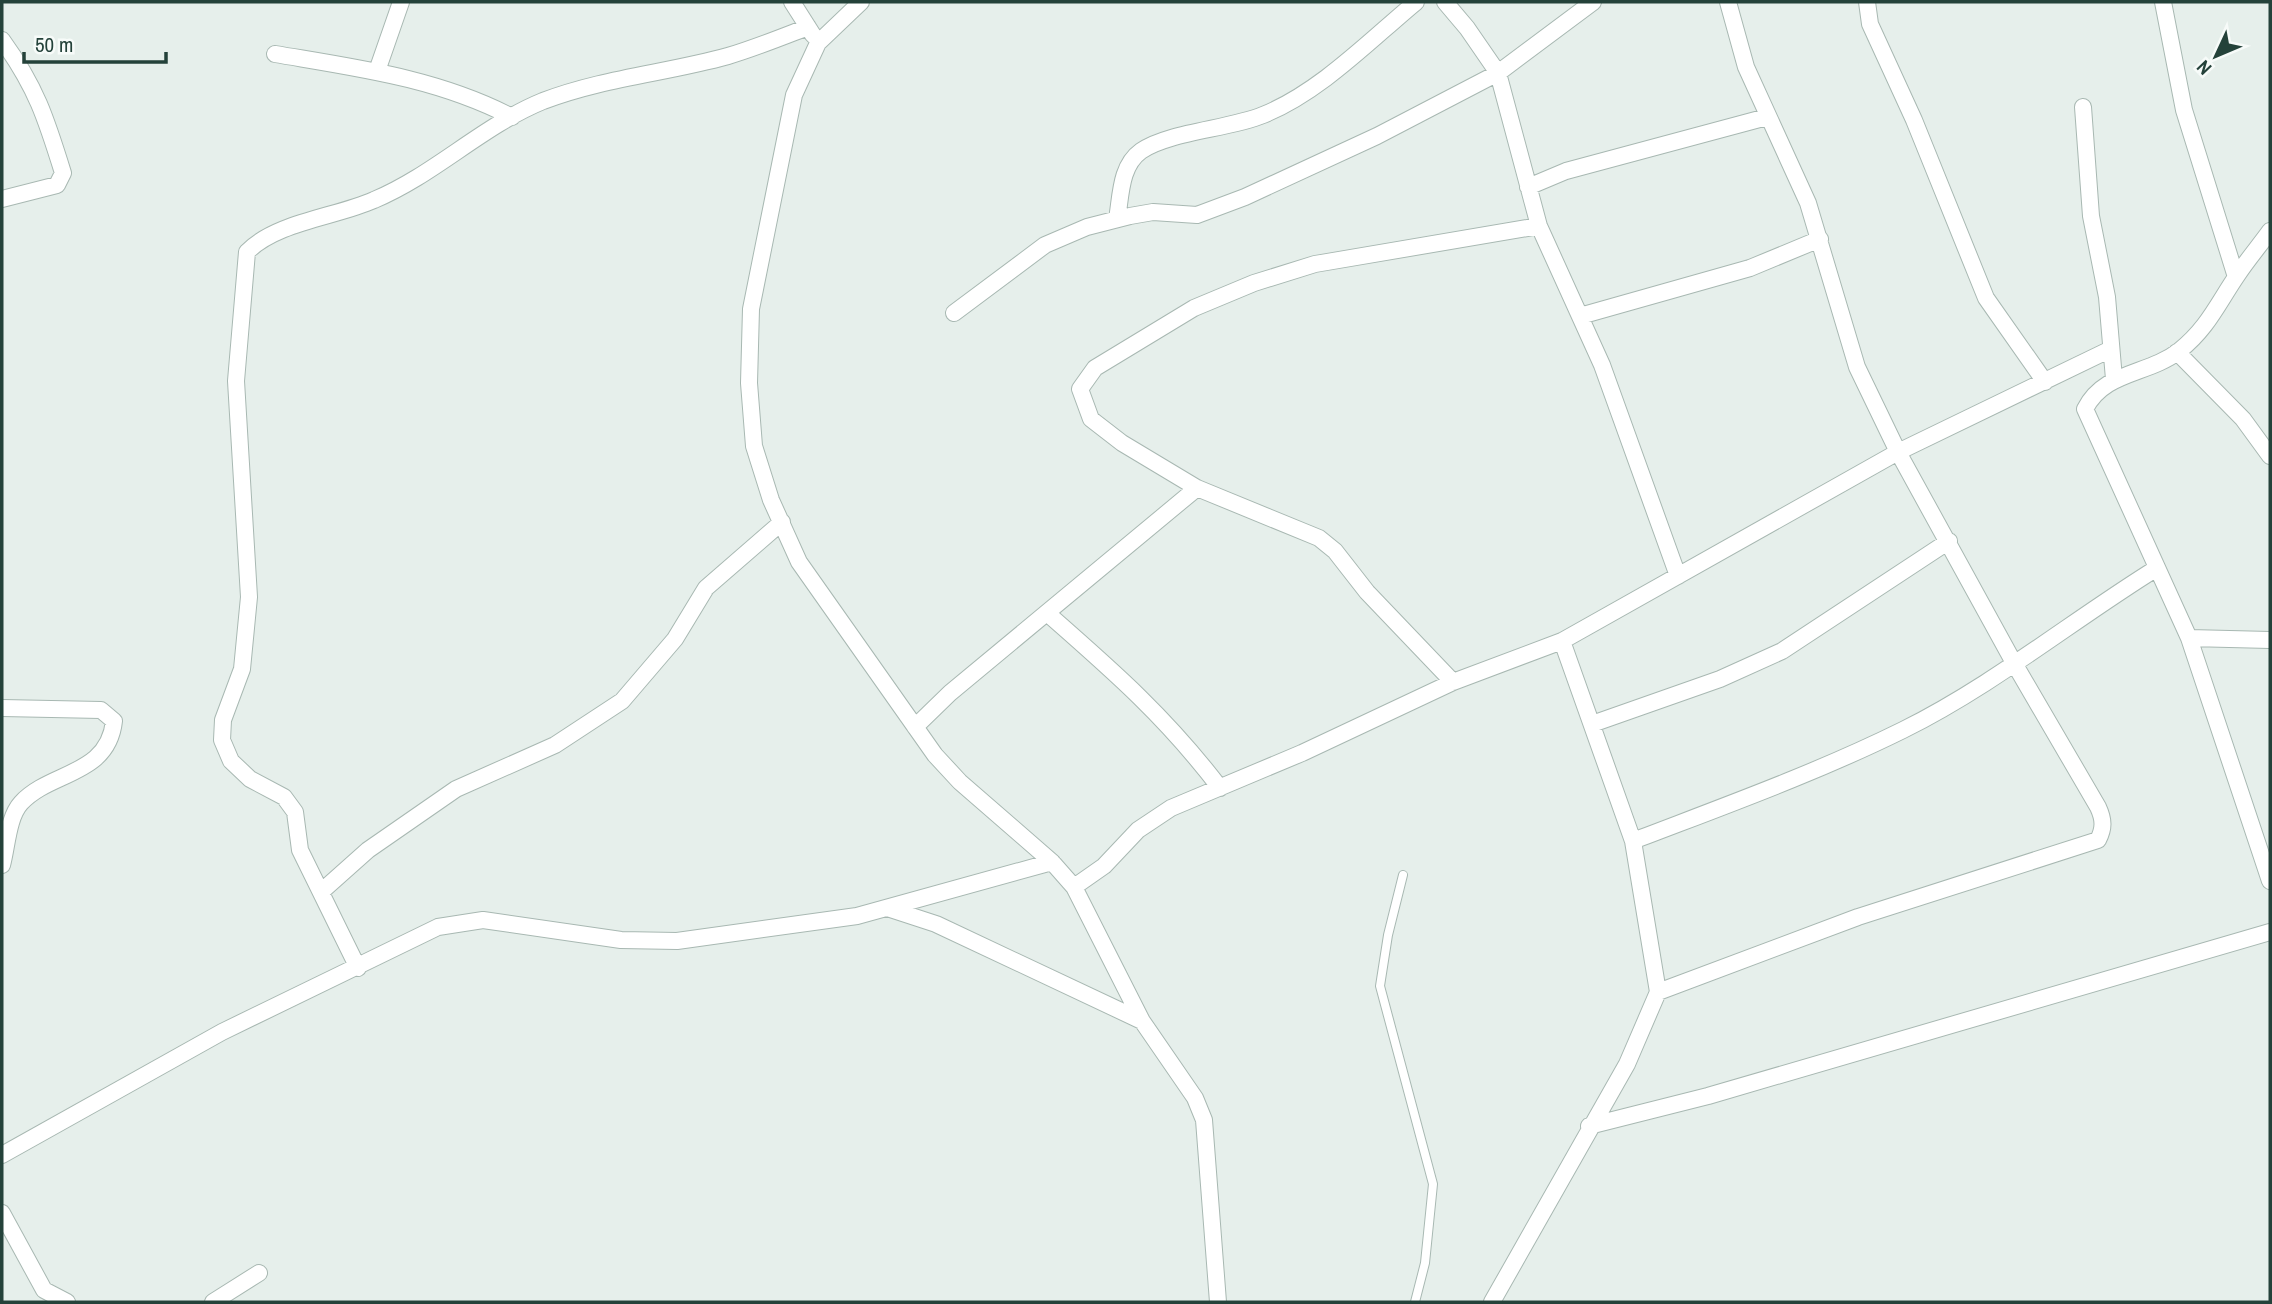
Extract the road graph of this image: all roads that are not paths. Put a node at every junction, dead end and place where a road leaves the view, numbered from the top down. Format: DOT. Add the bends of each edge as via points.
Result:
graph roads {
  1 [pos="401,2"];
  2 [pos="792,2"];
  3 [pos="861,2"];
  4 [pos="1416,2"];
  5 [pos="1445,2"];
  6 [pos="1593,2"];
  7 [pos="1728,2"];
  8 [pos="1867,2"];
  9 [pos="2164,3"];
  10 [pos="808,27"];
  11 [pos="2,40"];
  12 [pos="818,43"];
  13 [pos="275,54"];
  14 [pos="377,71"];
  15 [pos="1498,73"];
  16 [pos="2083,107"];
  17 [pos="512,117"];
  18 [pos="1767,117"];
  19 [pos="1528,187"];
  20 [pos="2,199"];
  21 [pos="1116,219"];
  22 [pos="1539,226"];
  23 [pos="2270,231"];
  24 [pos="1820,239"];
  25 [pos="2236,277"];
  26 [pos="954,313"];
  27 [pos="1580,316"];
  28 [pos="2111,349"];
  29 [pos="2177,352"];
  30 [pos="2114,379"];
  31 [pos="2045,382"];
  32 [pos="1898,452"];
  33 [pos="2270,456"];
  34 [pos="1197,488"];
  35 [pos="782,522"];
  36 [pos="1949,541"];
  37 [pos="2157,568"];
  38 [pos="1678,576"];
  39 [pos="1048,614"];
  40 [pos="2189,638"];
  41 [pos="2270,640"];
  42 [pos="1562,641"];
  43 [pos="2014,663"];
  44 [pos="1453,682"];
  45 [pos="2,708"];
  46 [pos="1592,724"];
  47 [pos="915,727"];
  48 [pos="1220,788"];
  49 [pos="1633,841"];
  50 [pos="2267,861"];
  51 [pos="1052,862"];
  52 [pos="2,865"];
  53 [pos="1403,875"];
  54 [pos="2270,881"];
  55 [pos="1074,887"];
  56 [pos="322,891"];
  57 [pos="887,908"];
  58 [pos="2270,932"];
  59 [pos="358,968"];
  60 [pos="1658,992"];
  61 [pos="1142,1021"];
  62 [pos="1589,1126"];
  63 [pos="2,1155"];
  64 [pos="2,1213"];
  65 [pos="258,1273"];
  66 [pos="67,1302"];
  67 [pos="213,1302"];
  68 [pos="1218,1302"];
  69 [pos="1415,1302"];
  70 [pos="1492,1302"];
  1 -- 14 [label="street"];
  2 -- 10 [label="street"];
  3 -- 12 [label="street"];
  4 -- 21 [label="street" via="1306,91 1264,115 1142,150 1125,169"];
  5 -- 15 [label="street"];
  6 -- 15 [label="street"];
  7 -- 18 [label="street" via="1746,67"];
  8 -- 31 [label="street" via="1880,50 1914,120 1986,298"];
  9 -- 25 [label="street" via="2184,110"];
  10 -- 12 [label="street"];
  10 -- 17 [label="street" via="728,56 634,74 542,102"];
  11 -- 20 [label="street" via="42,105 63,173 57,185"];
  12 -- 35 [label="street" via="794,96 751,309 749,383 754,446"];
  13 -- 14 [label="street"];
  14 -- 17 [label="street" via="453,90"];
  15 -- 19 [label="street"];
  15 -- 21 [label="street" via="1377,135 1209,211 1179,216 1153,212"];
  16 -- 28 [label="street" via="2091,216 2107,297"];
  17 -- 56 [label="street" via="410,184 263,239 247,252 236,381 249,597 242,669 223,720 222,740 231,761 250,779 284,797 295,812 300,850"];
  18 -- 19 [label="street" via="1566,171"];
  18 -- 24 [label="street"];
  19 -- 22 [label="street"];
  21 -- 26 [label="street" via="1045,245"];
  22 -- 27 [label="street"];
  22 -- 34 [label="street" via="1315,264 1254,283 1195,307 1095,368 1080,389 1091,419"];
  23 -- 25 [label="street"];
  24 -- 27 [label="street" via="1750,268"];
  24 -- 32 [label="street" via="1857,367"];
  25 -- 29 [label="street" via="2221,306"];
  27 -- 38 [label="street"];
  28 -- 30 [label="street"];
  28 -- 31 [label="street"];
  29 -- 30 [label="street"];
  29 -- 33 [label="street" via="2243,419"];
  30 -- 37 [label="street" via="2092,394 2085,409"];
  31 -- 32 [label="street"];
  32 -- 36 [label="street"];
  32 -- 38 [label="street"];
  34 -- 39 [label="street"];
  34 -- 44 [label="street" via="1319,538"];
  35 -- 47 [label="street" via="799,562"];
  35 -- 56 [label="street" via="706,588 675,639 622,701 555,745 456,789 368,850"];
  36 -- 43 [label="street"];
  36 -- 46 [label="street" via="1782,651 1720,679"];
  37 -- 40 [label="street"];
  37 -- 43 [label="street"];
  38 -- 42 [label="street"];
  39 -- 47 [label="street"];
  39 -- 48 [label="street" via="1142,696"];
  40 -- 41 [label="street"];
  40 -- 50 [label="street"];
  42 -- 44 [label="street"];
  42 -- 46 [label="street"];
  43 -- 49 [label="street" via="1904,730 1772,788"];
  43 -- 60 [label="street" via="2098,807 2103,830 2098,840 1858,917"];
  44 -- 48 [label="street"];
  45 -- 52 [label="street" via="101,710 114,721 112,737 93,760 76,773 34,791 19,805"];
  46 -- 49 [label="street"];
  47 -- 51 [label="street" via="960,782"];
  48 -- 55 [label="street" via="1171,808 1138,830 1104,866"];
  49 -- 60 [label="street"];
  50 -- 54 [label="street"];
  51 -- 55 [label="street"];
  51 -- 57 [label="street"];
  53 -- 69 [label="lane" via="1380,985 1433,1184 1425,1263"];
  55 -- 61 [label="street"];
  56 -- 59 [label="street"];
  57 -- 59 [label="street" via="677,941 621,940 483,920 438,927"];
  57 -- 61 [label="street" via="936,924"];
  58 -- 62 [label="street" via="1708,1096"];
  59 -- 63 [label="street" via="222,1032"];
  60 -- 62 [label="street" via="1627,1063"];
  61 -- 68 [label="street" via="1195,1098 1204,1120"];
  62 -- 70 [label="street"];
  64 -- 66 [label="street" via="44,1290"];
  65 -- 67 [label="street"];
}
